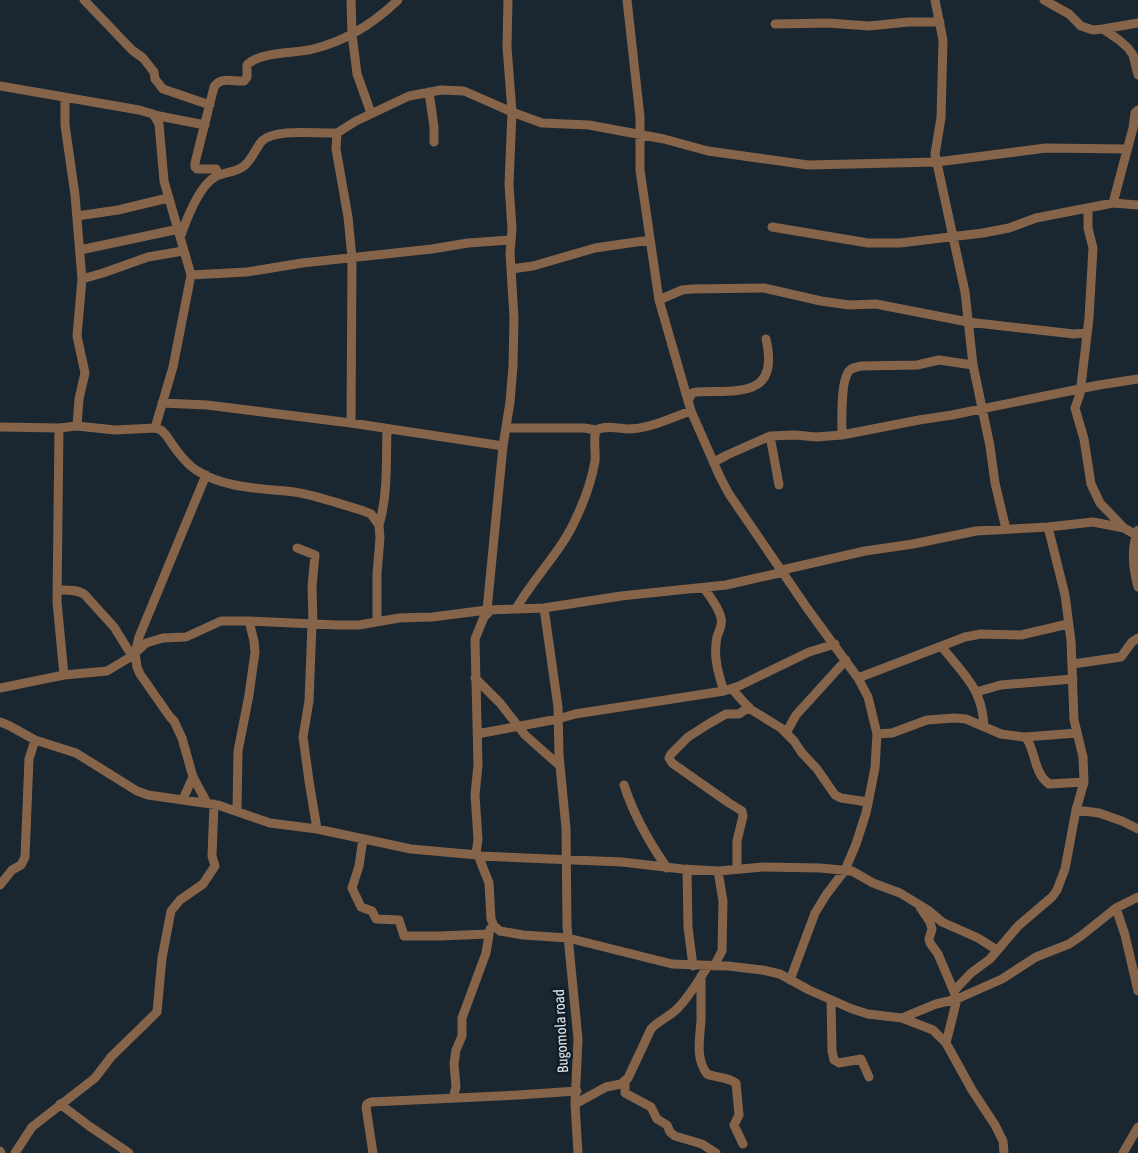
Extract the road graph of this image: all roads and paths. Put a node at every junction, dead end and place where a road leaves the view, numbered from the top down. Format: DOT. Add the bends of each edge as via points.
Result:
graph roads {
  1 [pos="84,0"];
  2 [pos="351,0"];
  3 [pos="398,0"];
  4 [pos="508,0"];
  5 [pos="627,0"];
  6 [pos="935,0"];
  7 [pos="1044,0"];
  8 [pos="940,22"];
  9 [pos="1138,23"];
  10 [pos="775,24"];
  11 [pos="1103,30"];
  12 [pos="352,34"];
  13 [pos="1138,75"];
  14 [pos="0,86"];
  15 [pos="428,92"];
  16 [pos="65,98"];
  17 [pos="210,105"];
  18 [pos="1138,110"];
  19 [pos="512,112"];
  20 [pos="371,113"];
  21 [pos="154,115"];
  22 [pos="205,125"];
  23 [pos="336,133"];
  24 [pos="639,136"];
  25 [pos="434,142"];
  26 [pos="1126,149"];
  27 [pos="937,162"];
  28 [pos="219,175"];
  29 [pos="168,198"];
  30 [pos="1113,202"];
  31 [pos="1138,205"];
  32 [pos="1088,208"];
  33 [pos="76,216"];
  34 [pos="772,227"];
  35 [pos="180,232"];
  36 [pos="954,237"];
  37 [pos="510,240"];
  38 [pos="650,240"];
  39 [pos="80,250"];
  40 [pos="183,251"];
  41 [pos="352,258"];
  42 [pos="511,269"];
  43 [pos="190,275"];
  44 [pos="82,279"];
  45 [pos="659,300"];
  46 [pos="968,322"];
  47 [pos="1087,333"];
  48 [pos="766,339"];
  49 [pos="973,365"];
  50 [pos="1138,379"];
  51 [pos="1080,389"];
  52 [pos="688,401"];
  53 [pos="162,404"];
  54 [pos="982,409"];
  55 [pos="691,411"];
  56 [pos="351,423"];
  57 [pos="77,426"];
  58 [pos="0,427"];
  59 [pos="59,428"];
  60 [pos="156,428"];
  61 [pos="506,428"];
  62 [pos="387,429"];
  63 [pos="596,430"];
  64 [pos="842,435"];
  65 [pos="770,436"];
  66 [pos="503,446"];
  67 [pos="714,462"];
  68 [pos="206,475"];
  69 [pos="779,485"];
  70 [pos="379,525"];
  71 [pos="1048,527"];
  72 [pos="1124,528"];
  73 [pos="1006,529"];
  74 [pos="1137,534"];
  75 [pos="297,548"];
  76 [pos="783,571"];
  77 [pos="1138,587"];
  78 [pos="704,588"];
  79 [pos="57,590"];
  80 [pos="544,608"];
  81 [pos="516,609"];
  82 [pos="489,610"];
  83 [pos="248,621"];
  84 [pos="377,621"];
  85 [pos="313,624"];
  86 [pos="1068,624"];
  87 [pos="1138,636"];
  88 [pos="834,644"];
  89 [pos="942,646"];
  90 [pos="134,655"];
  91 [pos="846,660"];
  92 [pos="1073,664"];
  93 [pos="64,675"];
  94 [pos="475,678"];
  95 [pos="858,678"];
  96 [pos="1073,679"];
  97 [pos="0,688"];
  98 [pos="728,690"];
  99 [pos="976,692"];
  100 [pos="749,708"];
  101 [pos="558,719"];
  102 [pos="0,722"];
  103 [pos="984,726"];
  104 [pos="518,727"];
  105 [pos="786,733"];
  106 [pos="1077,733"];
  107 [pos="477,734"];
  108 [pos="877,734"];
  109 [pos="1025,737"];
  110 [pos="35,740"];
  111 [pos="560,766"];
  112 [pos="193,777"];
  113 [pos="1084,782"];
  114 [pos="624,786"];
  115 [pos="183,799"];
  116 [pos="868,802"];
  117 [pos="211,803"];
  118 [pos="238,810"];
  119 [pos="1076,810"];
  120 [pos="317,829"];
  121 [pos="1138,829"];
  122 [pos="363,839"];
  123 [pos="478,855"];
  124 [pos="566,860"];
  125 [pos="667,868"];
  126 [pos="736,868"];
  127 [pos="687,869"];
  128 [pos="845,870"];
  129 [pos="718,871"];
  130 [pos="0,886"];
  131 [pos="1138,897"];
  132 [pos="917,902"];
  133 [pos="1116,908"];
  134 [pos="491,919"];
  135 [pos="489,934"];
  136 [pos="568,938"];
  137 [pos="997,950"];
  138 [pos="693,966"];
  139 [pos="711,966"];
  140 [pos="701,976"];
  141 [pos="790,980"];
  142 [pos="1138,991"];
  143 [pos="955,995"];
  144 [pos="831,1000"];
  145 [pos="902,1018"];
  146 [pos="946,1043"];
  147 [pos="869,1077"];
  148 [pos="625,1081"];
  149 [pos="576,1091"];
  150 [pos="453,1098"];
  151 [pos="60,1104"];
  152 [pos="575,1104"];
  153 [pos="1138,1126"];
  154 [pos="743,1144"];
  155 [pos="15,1153"];
  156 [pos="130,1153"];
  157 [pos="373,1153"];
  158 [pos="578,1153"];
  159 [pos="716,1153"];
  160 [pos="1004,1153"];
  161 [pos="1123,1153"];
  1 -- 17 [label="street" via="143,58 163,89"];
  2 -- 12 [label="street"];
  3 -- 12 [label="street" via="365,28"];
  4 -- 19 [label="street" via="507,46"];
  5 -- 24 [label="street" via="640,117"];
  6 -- 8 [label="street"];
  7 -- 11 [label="street" via="1069,14 1081,26"];
  8 -- 10 [label="street" via="869,26"];
  8 -- 27 [label="street" via="943,40 942,113 936,146"];
  9 -- 11 [label="street"];
  11 -- 13 [label="street" via="1128,48"];
  12 -- 17 [label="street" via="312,50 249,62 246,80 217,82"];
  12 -- 20 [label="street" via="357,74"];
  14 -- 16 [label="street"];
  15 -- 19 [label="street" via="464,90"];
  15 -- 20 [label="street" via="409,96"];
  15 -- 25 [label="street"];
  16 -- 21 [label="street"];
  16 -- 33 [label="street"];
  17 -- 22 [label="street"];
  18 -- 26 [label="street"];
  19 -- 24 [label="street" via="542,123 589,125"];
  19 -- 37 [label="street"];
  20 -- 23 [label="street"];
  21 -- 22 [label="street"];
  21 -- 29 [label="street" via="160,132"];
  22 -- 28 [label="street" via="195,166 197,169 214,168"];
  23 -- 28 [label="street" via="291,133 267,137 245,165"];
  23 -- 41 [label="street"];
  24 -- 27 [label="street" via="708,151 808,164"];
  24 -- 38 [label="street" via="640,170"];
  26 -- 27 [label="street" via="1046,148"];
  26 -- 30 [label="street"];
  27 -- 36 [label="street"];
  28 -- 35 [label="street" via="200,193"];
  29 -- 33 [label="street"];
  29 -- 35 [label="street"];
  30 -- 31 [label="street"];
  30 -- 32 [label="street"];
  32 -- 36 [label="street" via="1036,218 1009,228"];
  32 -- 47 [label="street" via="1093,248"];
  33 -- 39 [label="street"];
  34 -- 36 [label="street" via="868,243"];
  35 -- 39 [label="street"];
  35 -- 40 [label="street"];
  36 -- 46 [label="street"];
  37 -- 41 [label="street"];
  37 -- 42 [label="street"];
  38 -- 42 [label="street" via="594,248"];
  38 -- 45 [label="street"];
  39 -- 44 [label="street"];
  40 -- 43 [label="street"];
  40 -- 44 [label="street" via="148,257"];
  41 -- 43 [label="street" via="247,272"];
  41 -- 56 [label="street"];
  42 -- 61 [label="street" via="513,366"];
  43 -- 53 [label="street"];
  44 -- 57 [label="street" via="77,336 84,379"];
  45 -- 46 [label="street" via="682,290 764,288 821,301 876,304"];
  45 -- 52 [label="street"];
  46 -- 47 [label="street" via="1058,333"];
  46 -- 49 [label="street"];
  47 -- 51 [label="street"];
  48 -- 52 [label="street" via="770,364 756,386 744,390 696,392"];
  49 -- 54 [label="street"];
  49 -- 64 [label="street" via="939,360 917,365 853,368 849,371 842,401"];
  50 -- 51 [label="street"];
  51 -- 54 [label="street"];
  51 -- 72 [label="street" via="1075,408 1091,484 1100,504"];
  52 -- 55 [label="street"];
  53 -- 56 [label="street" via="206,405"];
  53 -- 60 [label="street"];
  54 -- 64 [label="street"];
  54 -- 73 [label="street"];
  55 -- 63 [label="street" via="648,428 604,427"];
  55 -- 67 [label="street"];
  56 -- 62 [label="street"];
  57 -- 59 [label="street"];
  57 -- 60 [label="street" via="115,430"];
  58 -- 59 [label="street"];
  59 -- 79 [label="street"];
  60 -- 68 [label="street" via="166,435 195,470"];
  61 -- 63 [label="street"];
  61 -- 66 [label="street"];
  62 -- 66 [label="street"];
  62 -- 70 [label="street" via="385,486"];
  63 -- 81 [label="street" via="594,464 577,516 558,550"];
  64 -- 65 [label="street"];
  65 -- 67 [label="street"];
  65 -- 69 [label="street"];
  66 -- 82 [label="street"];
  67 -- 76 [label="street" via="730,494"];
  68 -- 70 [label="street" via="236,486 295,493 361,510 371,514"];
  68 -- 90 [label="street"];
  70 -- 84 [label="street"];
  71 -- 72 [label="street" via="1093,522"];
  71 -- 73 [label="street"];
  71 -- 86 [label="street" via="1065,595"];
  72 -- 74 [label="street"];
  73 -- 76 [label="street" via="976,531 864,551"];
  74 -- 77 [label="street" via="1134,563"];
  75 -- 85 [label="street" via="315,554"];
  76 -- 78 [label="street"];
  76 -- 88 [label="street"];
  78 -- 80 [label="street"];
  78 -- 98 [label="street" via="721,615 716,665"];
  79 -- 90 [label="street" via="82,592"];
  79 -- 93 [label="street"];
  80 -- 81 [label="street"];
  80 -- 101 [label="street, Bugomola road"];
  81 -- 82 [label="street"];
  82 -- 84 [label="street"];
  82 -- 94 [label="street" via="475,639"];
  83 -- 85 [label="street"];
  83 -- 90 [label="street" via="221,621 193,635 152,641 141,646"];
  83 -- 118 [label="street" via="254,652 238,751"];
  84 -- 85 [label="street" via="359,625"];
  85 -- 120 [label="street" via="303,737"];
  86 -- 89 [label="street" via="1020,635 981,634"];
  86 -- 92 [label="street"];
  87 -- 92 [label="street" via="1121,657"];
  88 -- 91 [label="street"];
  88 -- 98 [label="street" via="809,652"];
  89 -- 95 [label="street"];
  89 -- 99 [label="street"];
  90 -- 93 [label="street" via="107,671"];
  90 -- 112 [label="street" via="140,674 177,727"];
  91 -- 95 [label="street"];
  91 -- 105 [label="street" via="796,715"];
  92 -- 96 [label="street"];
  93 -- 97 [label="street"];
  94 -- 104 [label="street"];
  94 -- 107 [label="street"];
  95 -- 108 [label="street" via="868,697"];
  96 -- 99 [label="street" via="1001,685"];
  96 -- 106 [label="street"];
  98 -- 100 [label="street"];
  98 -- 101 [label="street"];
  99 -- 103 [label="street" via="982,705"];
  100 -- 105 [label="street"];
  100 -- 126 [label="street" via="737,715 726,714 698,730 669,758 742,811"];
  101 -- 104 [label="street"];
  101 -- 111 [label="street, Bugomola road"];
  102 -- 110 [label="street"];
  103 -- 108 [label="street" via="960,718 938,718 892,733"];
  103 -- 109 [label="street" via="1001,734"];
  104 -- 107 [label="street"];
  104 -- 111 [label="street"];
  105 -- 116 [label="street" via="836,795"];
  106 -- 109 [label="street"];
  106 -- 113 [label="street"];
  107 -- 123 [label="street" via="475,795"];
  108 -- 116 [label="street"];
  109 -- 113 [label="street" via="1036,767 1047,782"];
  110 -- 115 [label="street" via="76,753 137,791"];
  110 -- 130 [label="street" via="29,759 25,857"];
  111 -- 124 [label="street, Bugomola road"];
  112 -- 115 [label="street"];
  112 -- 117 [label="street"];
  113 -- 119 [label="street"];
  114 -- 125 [label="street" via="642,828"];
  115 -- 117 [label="street"];
  116 -- 128 [label="street"];
  117 -- 118 [label="street"];
  117 -- 151 [label="street" via="215,867 203,884 180,900 171,911 157,1012 95,1078"];
  118 -- 120 [label="street" via="270,823"];
  119 -- 121 [label="street" via="1099,813"];
  119 -- 137 [label="street" via="1065,869 1057,890"];
  120 -- 122 [label="street"];
  122 -- 123 [label="street" via="421,851"];
  122 -- 135 [label="street" via="352,889 361,907 372,911 376,919 399,920 404,936"];
  123 -- 124 [label="street"];
  123 -- 134 [label="street" via="488,883"];
  124 -- 125 [label="street"];
  124 -- 136 [label="street, Bugomola road"];
  125 -- 127 [label="street"];
  126 -- 128 [label="street"];
  126 -- 129 [label="street"];
  127 -- 129 [label="street"];
  127 -- 138 [label="street" via="688,927"];
  128 -- 132 [label="street"];
  128 -- 141 [label="street" via="815,913"];
  129 -- 139 [label="street" via="723,901 722,951"];
  131 -- 133 [label="street"];
  132 -- 137 [label="street" via="942,922"];
  132 -- 143 [label="street" via="930,922 930,943"];
  133 -- 142 [label="street"];
  133 -- 143 [label="street" via="1069,944 1036,957 1002,978"];
  134 -- 135 [label="street"];
  134 -- 136 [label="street" via="500,931"];
  135 -- 150 [label="street" via="486,953 464,1012 462,1036 454,1064 456,1087"];
  136 -- 138 [label="street" via="654,960"];
  136 -- 149 [label="street, Bugomola road" via="578,1038"];
  137 -- 143 [label="street" via="971,973"];
  138 -- 139 [label="street"];
  139 -- 140 [label="street"];
  139 -- 141 [label="street" via="762,970"];
  140 -- 148 [label="street" via="682,1004 651,1029"];
  140 -- 154 [label="street" via="700,1059 707,1074 736,1083 739,1115 734,1126"];
  141 -- 144 [label="street"];
  143 -- 145 [label="street"];
  143 -- 146 [label="street"];
  144 -- 145 [label="street" via="868,1014"];
  144 -- 147 [label="street" via="834,1060 839,1063 860,1059"];
  145 -- 146 [label="street" via="933,1030"];
  146 -- 160 [label="street" via="995,1125 1003,1141"];
  148 -- 152 [label="street"];
  148 -- 159 [label="street" via="625,1093 651,1107 657,1120 667,1125 675,1136 697,1142"];
  149 -- 150 [label="street"];
  149 -- 152 [label="street, Bugomola road"];
  150 -- 157 [label="street" via="370,1102 366,1107"];
  151 -- 155 [label="street" via="32,1127"];
  151 -- 156 [label="street"];
  152 -- 158 [label="street, Bugomola road"];
  153 -- 161 [label="street"];
}
